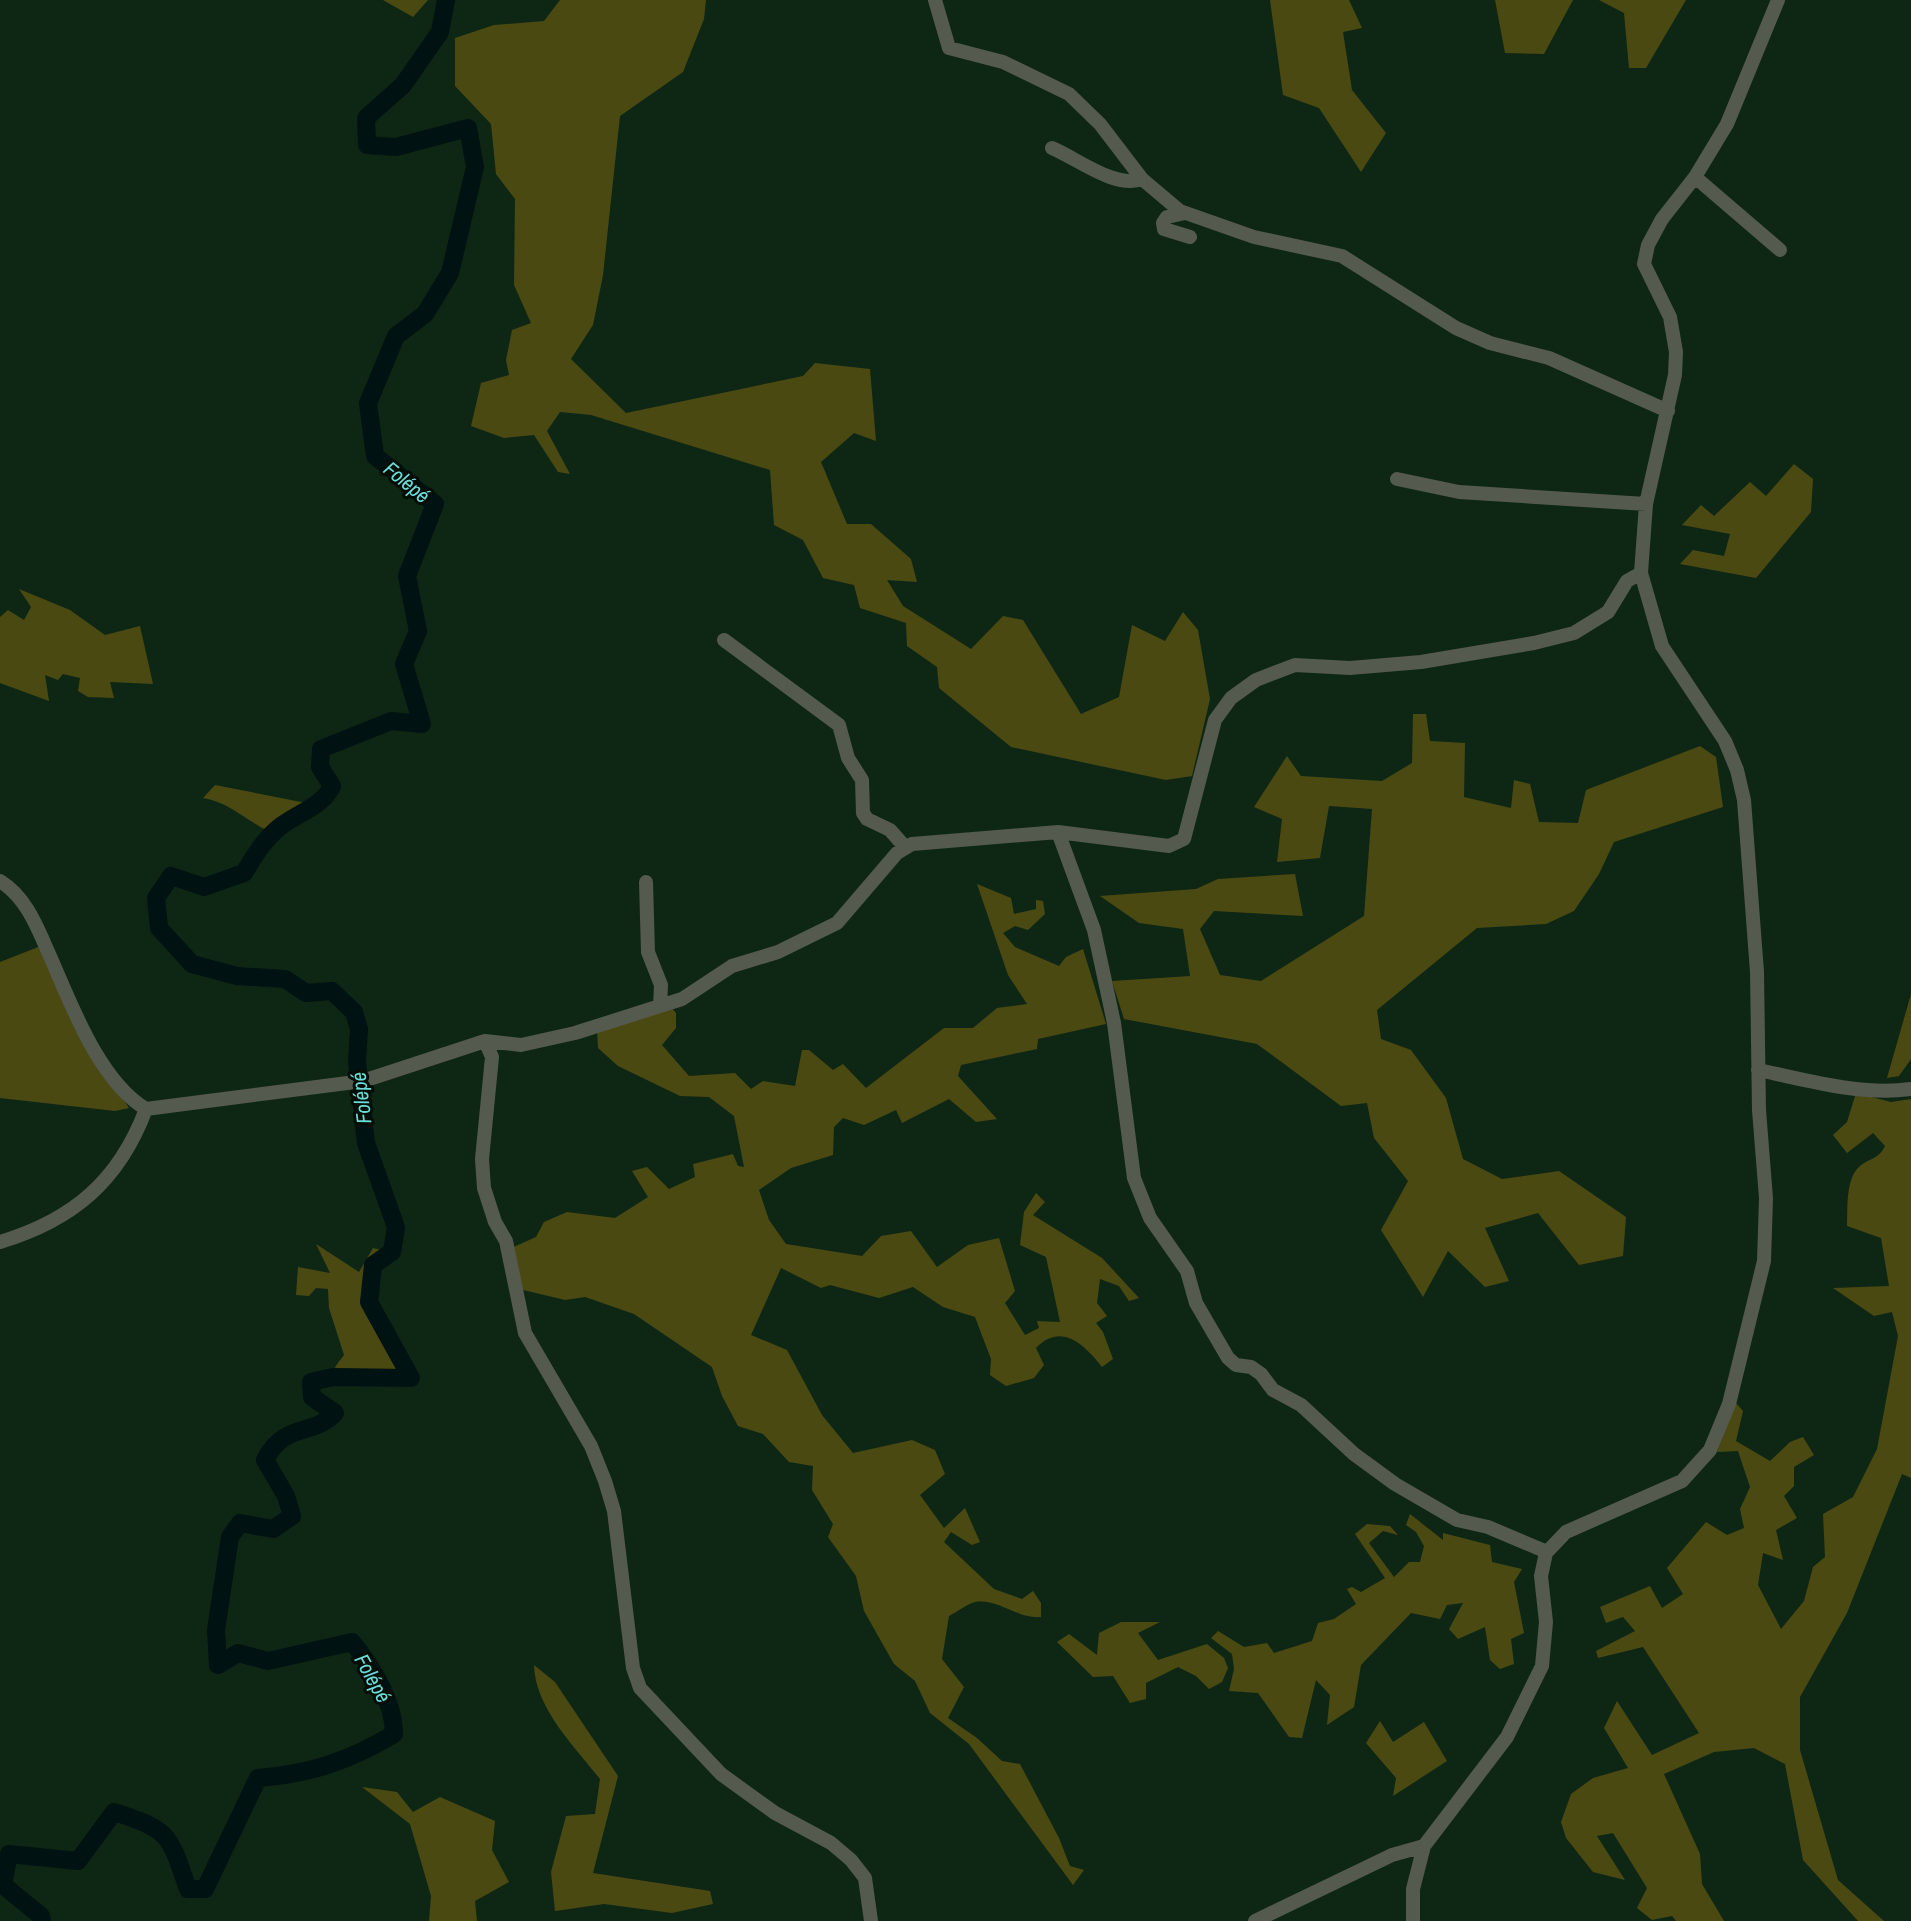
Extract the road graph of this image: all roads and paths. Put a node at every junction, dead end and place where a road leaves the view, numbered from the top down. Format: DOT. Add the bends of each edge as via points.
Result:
graph roads {
  1 [pos="935,0"];
  2 [pos="1778,0"];
  3 [pos="1052,148"];
  4 [pos="1695,177"];
  5 [pos="1142,179"];
  6 [pos="1185,213"];
  7 [pos="1215,223"];
  8 [pos="1190,237"];
  9 [pos="1218,241"];
  10 [pos="1780,250"];
  11 [pos="1668,411"];
  12 [pos="1397,479"];
  13 [pos="1646,504"];
  14 [pos="1641,573"];
  15 [pos="724,640"];
  16 [pos="1058,832"];
  17 [pos="905,847"];
  18 [pos="0,881"];
  19 [pos="646,882"];
  20 [pos="660,1006"];
  21 [pos="485,1041"];
  22 [pos="1758,1070"];
  23 [pos="1911,1089"];
  24 [pos="146,1110"];
  25 [pos="0,1242"];
  26 [pos="1547,1552"];
  27 [pos="1424,1846"];
  28 [pos="872,1921"];
  29 [pos="1255,1921"];
  30 [pos="1413,1921"];
  1 -- 5 [label="street" via="949,48 1003,62 1069,94 1100,124"];
  2 -- 4 [label="street" via="1727,124"];
  3 -- 5 [label="street" via="1114,180"];
  4 -- 10 [label="street"];
  4 -- 11 [label="street" via="1662,219 1644,264 1675,333 1675,374"];
  5 -- 6 [label="street"];
  6 -- 7 [label="street"];
  6 -- 8 [label="street" via="1167,217 1164,229"];
  7 -- 9 [label="street"];
  7 -- 11 [label="street" via="1254,237 1342,256 1456,328 1490,343 1549,358"];
  11 -- 13 [label="street"];
  12 -- 13 [label="street" via="1460,492"];
  13 -- 14 [label="street"];
  14 -- 16 [label="street" via="1627,581 1602,617 1574,633 1421,662 1350,668 1295,665 1256,680 1231,698 1214,720 1191,819 1179,844"];
  14 -- 22 [label="street" via="1662,646 1725,741 1737,770 1747,831 1757,972"];
  15 -- 17 [label="street" via="839,725 848,758 862,780 863,813 890,830"];
  16 -- 17 [label="street" via="929,841"];
  16 -- 26 [label="street" via="1094,930 1112,1010 1134,1178 1150,1218 1187,1271 1196,1303 1228,1358 1261,1374 1273,1390 1301,1405 1395,1484 1457,1520 1488,1527"];
  17 -- 20 [label="street" via="837,923 778,952 732,966 697,991"];
  18 -- 24 [label="street" via="30,913 73,1011 109,1072"];
  19 -- 20 [label="street" via="648,952 661,985"];
  20 -- 21 [label="street" via="521,1045"];
  21 -- 24 [label="street" via="358,1081"];
  21 -- 28 [label="street" via="492,1057 484,1188 506,1241 525,1333 591,1446 605,1481 614,1511 633,1668 640,1688 721,1774 783,1818 842,1851 864,1878"];
  22 -- 23 [label="street" via="1851,1088"];
  22 -- 26 [label="street" via="1766,1243 1734,1387 1718,1436 1682,1480 1566,1532"];
  24 -- 25 [label="street" via="129,1150 98,1188 48,1224"];
  26 -- 27 [label="street" via="1541,1576 1546,1622 1542,1666 1507,1737"];
  27 -- 29 [label="street" via="1392,1855"];
  27 -- 30 [label="street" via="1413,1889"];
}
